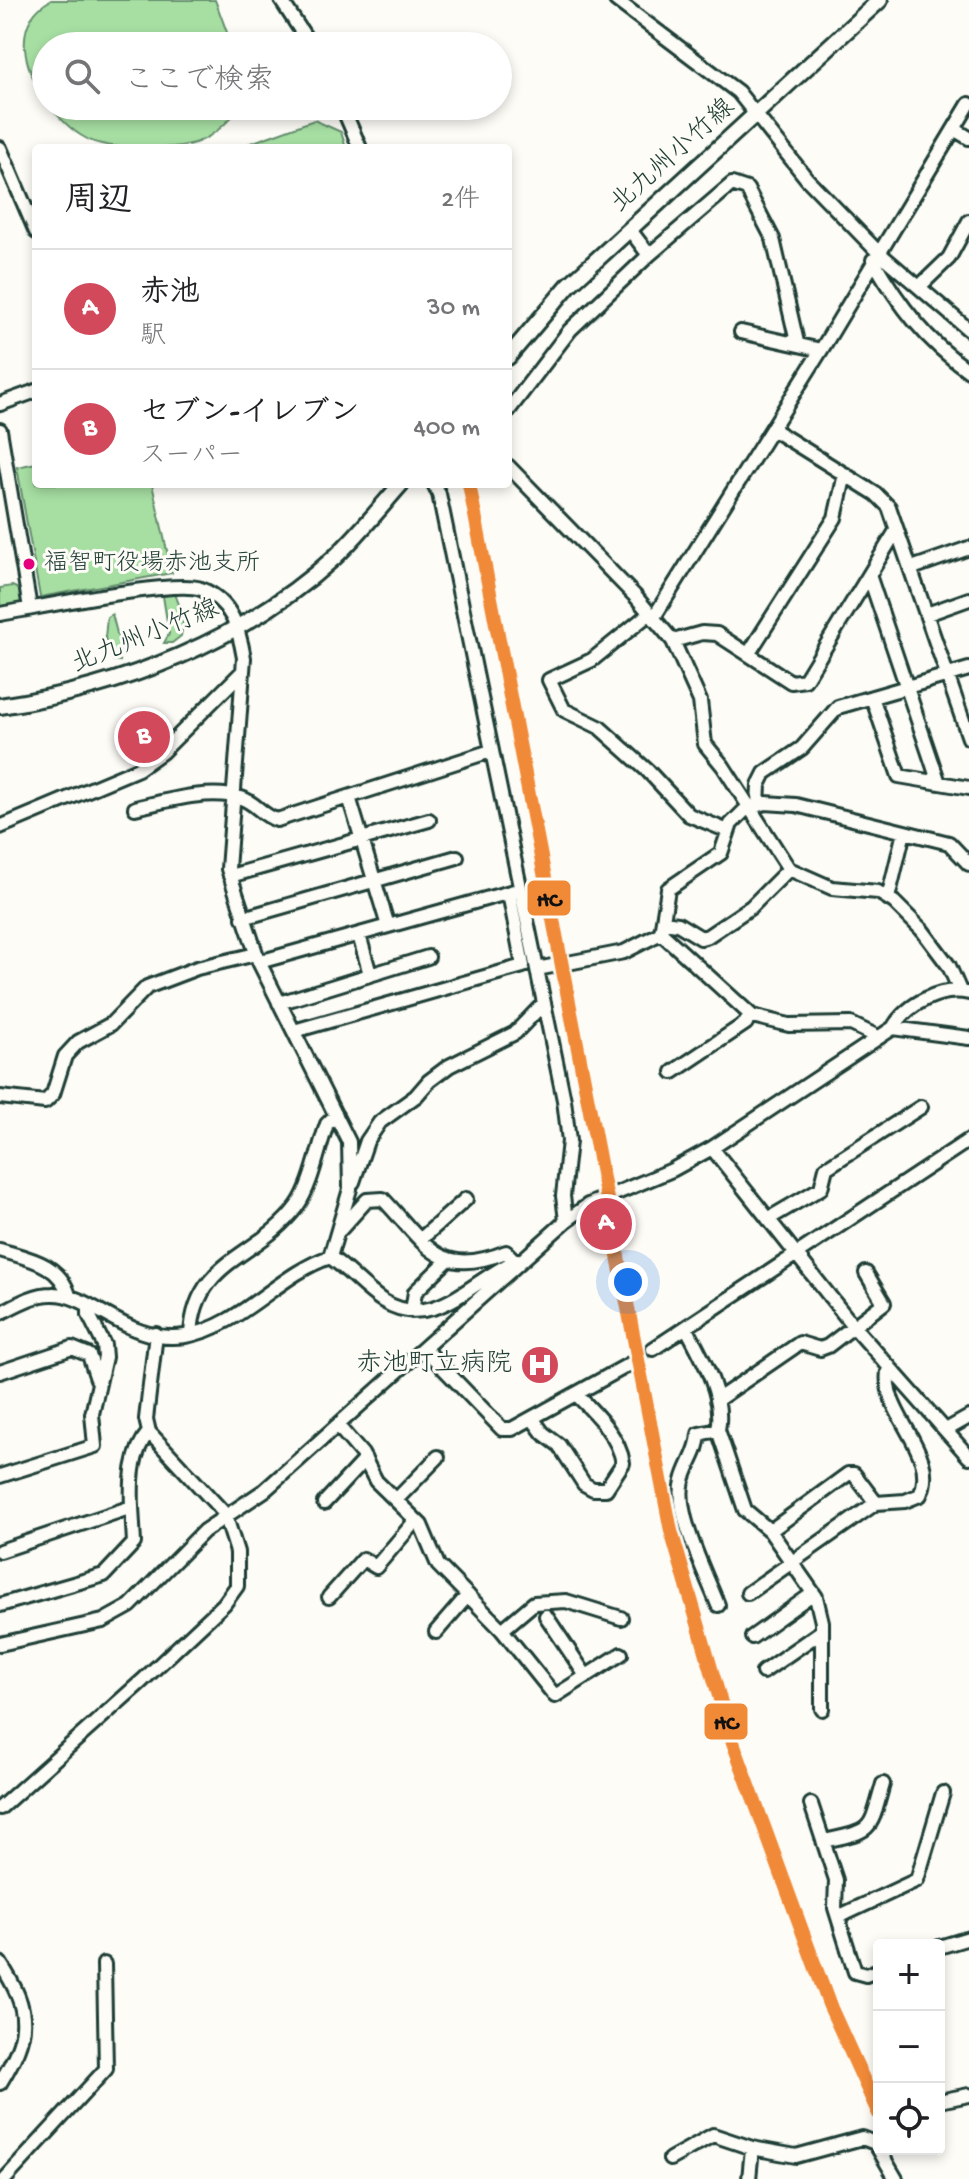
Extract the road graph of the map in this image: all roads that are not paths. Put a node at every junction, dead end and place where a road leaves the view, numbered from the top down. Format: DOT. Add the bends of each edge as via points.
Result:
graph roads {
  1 [pos="281,0"];
  2 [pos="616,0"];
  3 [pos="880,0"];
  4 [pos="302,32"];
  5 [pos="969,104"];
  6 [pos="757,114"];
  7 [pos="348,120"];
  8 [pos="954,129"];
  9 [pos="969,138"];
  10 [pos="358,144"];
  11 [pos="0,148"];
  12 [pos="969,221"];
  13 [pos="32,223"];
  14 [pos="630,230"];
  15 [pos="649,255"];
  16 [pos="876,256"];
  17 [pos="919,287"];
  18 [pos="969,330"];
  19 [pos="741,332"];
  20 [pos="797,342"];
  21 [pos="821,350"];
  22 [pos="512,352"];
  23 [pos="969,371"];
  24 [pos="32,392"];
  25 [pos="0,404"];
  26 [pos="512,406"];
  27 [pos="772,429"];
  28 [pos="0,430"];
  29 [pos="512,470"];
  30 [pos="845,474"];
  31 [pos="397,488"];
  32 [pos="436,488"];
  33 [pos="896,531"];
  34 [pos="969,548"];
  35 [pos="912,568"];
  36 [pos="869,575"];
  37 [pos="969,599"];
  38 [pos="30,608"];
  39 [pos="0,614"];
  40 [pos="927,614"];
  41 [pos="652,615"];
  42 [pos="238,626"];
  43 [pos="673,641"];
  44 [pos="749,653"];
  45 [pos="969,669"];
  46 [pos="243,671"];
  47 [pos="947,676"];
  48 [pos="907,687"];
  49 [pos="872,697"];
  50 [pos="0,706"];
  51 [pos="969,738"];
  52 [pos="491,751"];
  53 [pos="939,783"];
  54 [pos="969,788"];
  55 [pos="232,796"];
  56 [pos="349,797"];
  57 [pos="754,807"];
  58 [pos="135,808"];
  59 [pos="429,820"];
  60 [pos="0,827"];
  61 [pos="728,831"];
  62 [pos="904,832"];
  63 [pos="362,839"];
  64 [pos="457,857"];
  65 [pos="969,864"];
  66 [pos="789,869"];
  67 [pos="230,876"];
  68 [pos="374,880"];
  69 [pos="515,891"];
  70 [pos="888,898"];
  71 [pos="243,918"];
  72 [pos="388,926"];
  73 [pos="662,928"];
  74 [pos="359,935"];
  75 [pos="428,957"];
  76 [pos="258,958"];
  77 [pos="540,968"];
  78 [pos="370,974"];
  79 [pos="964,992"];
  80 [pos="279,1003"];
  81 [pos="544,1003"];
  82 [pos="749,1014"];
  83 [pos="893,1028"];
  84 [pos="294,1031"];
  85 [pos="876,1036"];
  86 [pos="969,1038"];
  87 [pos="673,1072"];
  88 [pos="0,1097"];
  89 [pos="921,1107"];
  90 [pos="336,1115"];
  91 [pos="969,1140"];
  92 [pos="712,1148"];
  93 [pos="350,1189"];
  94 [pos="466,1199"];
  95 [pos="768,1219"];
  96 [pos="566,1221"];
  97 [pos="337,1232"];
  98 [pos="421,1239"];
  99 [pos="0,1250"];
  100 [pos="796,1256"];
  101 [pos="330,1257"];
  102 [pos="518,1260"];
  103 [pos="447,1261"];
  104 [pos="866,1273"];
  105 [pos="69,1295"];
  106 [pos="89,1307"];
  107 [pos="412,1311"];
  108 [pos="0,1313"];
  109 [pos="854,1327"];
  110 [pos="687,1329"];
  111 [pos="156,1334"];
  112 [pos="191,1335"];
  113 [pos="425,1349"];
  114 [pos="653,1349"];
  115 [pos="630,1364"];
  116 [pos="889,1366"];
  117 [pos="0,1372"];
  118 [pos="98,1382"];
  119 [pos="576,1394"];
  120 [pos="717,1400"];
  121 [pos="969,1417"];
  122 [pos="532,1418"];
  123 [pos="338,1426"];
  124 [pos="718,1430"];
  125 [pos="946,1430"];
  126 [pos="149,1432"];
  127 [pos="438,1457"];
  128 [pos="969,1457"];
  129 [pos="365,1459"];
  130 [pos="0,1476"];
  131 [pos="396,1500"];
  132 [pos="324,1503"];
  133 [pos="876,1503"];
  134 [pos="132,1507"];
  135 [pos="225,1514"];
  136 [pos="416,1520"];
  137 [pos="770,1531"];
  138 [pos="0,1551"];
  139 [pos="792,1560"];
  140 [pos="748,1593"];
  141 [pos="468,1595"];
  142 [pos="329,1597"];
  143 [pos="816,1597"];
  144 [pos="0,1605"];
  145 [pos="718,1605"];
  146 [pos="546,1616"];
  147 [pos="621,1618"];
  148 [pos="502,1630"];
  149 [pos="822,1631"];
  150 [pos="436,1632"];
  151 [pos="752,1637"];
  152 [pos="0,1644"];
  153 [pos="621,1654"];
  154 [pos="763,1672"];
  155 [pos="586,1676"];
  156 [pos="822,1709"];
  157 [pos="883,1784"];
  158 [pos="943,1793"];
  159 [pos="811,1804"];
  160 [pos="0,1808"];
  161 [pos="824,1841"];
  162 [pos="838,1917"];
  163 [pos="969,1938"];
  164 [pos="945,1945"];
  165 [pos="0,1963"];
  166 [pos="104,1964"];
  167 [pos="873,1972"];
  168 [pos="0,2083"];
  169 [pos="969,2095"];
  170 [pos="945,2100"];
  171 [pos="873,2141"];
  172 [pos="752,2148"];
  173 [pos="884,2155"];
  174 [pos="670,2159"];
  175 [pos="5,2179"];
  176 [pos="749,2179"];
  177 [pos="896,2179"];
  1 -- 4 [label="street"];
  2 -- 6 [label="street" via="701,61"];
  3 -- 6 [label="main road, 北九州小竹線"];
  5 -- 8 [label="street"];
  6 -- 14 [label="main road, 北九州小竹線"];
  6 -- 16 [label="street"];
  7 -- 10 [label="street"];
  8 -- 9 [label="street"];
  8 -- 16 [label="street"];
  11 -- 13 [label="street"];
  12 -- 17 [label="street" via="949,258"];
  14 -- 15 [label="street"];
  14 -- 22 [label="main road, 北九州小竹線" via="569,285"];
  15 -- 20 [label="street" via="732,184 747,189 773,239"];
  15 -- 26 [label="street" via="570,330"];
  16 -- 17 [label="street"];
  16 -- 21 [label="street"];
  16 -- 23 [label="street" via="908,316 938,349"];
  17 -- 18 [label="street"];
  19 -- 20 [label="street"];
  20 -- 21 [label="street"];
  21 -- 27 [label="street"];
  24 -- 25 [label="street"];
  27 -- 30 [label="street"];
  27 -- 41 [label="street"];
  28 -- 38 [label="street"];
  29 -- 41 [label="street"];
  30 -- 33 [label="street" via="889,507"];
  30 -- 44 [label="street" via="835,518"];
  31 -- 42 [label="main road, 北九州小竹線" via="334,558"];
  32 -- 52 [label="street"];
  33 -- 35 [label="street"];
  33 -- 36 [label="street"];
  34 -- 35 [label="street"];
  35 -- 40 [label="street"];
  36 -- 44 [label="street" via="805,680 791,682"];
  36 -- 48 [label="street"];
  37 -- 40 [label="street"];
  38 -- 39 [label="street"];
  38 -- 42 [label="street" via="183,585 212,595"];
  40 -- 47 [label="street"];
  41 -- 43 [label="street"];
  41 -- 61 [label="street" via="592,660 549,680 564,710 599,727 689,815"];
  42 -- 46 [label="street"];
  42 -- 50 [label="main road, 北九州小竹線" via="189,652 97,688"];
  43 -- 44 [label="street" via="717,634"];
  43 -- 57 [label="street" via="700,701 705,744"];
  45 -- 47 [label="street"];
  46 -- 55 [label="street"];
  46 -- 60 [label="street" via="138,769"];
  47 -- 48 [label="street"];
  47 -- 51 [label="street"];
  48 -- 49 [label="street"];
  48 -- 53 [label="street"];
  49 -- 53 [label="street" via="899,776"];
  49 -- 57 [label="street" via="838,707 802,748 765,773"];
  52 -- 56 [label="street"];
  52 -- 69 [label="street"];
  53 -- 54 [label="street"];
  55 -- 56 [label="street" via="277,820"];
  55 -- 58 [label="street" via="181,798"];
  55 -- 67 [label="street"];
  56 -- 63 [label="street"];
  57 -- 61 [label="street"];
  57 -- 62 [label="street" via="796,805"];
  57 -- 66 [label="street"];
  59 -- 63 [label="street"];
  61 -- 73 [label="street" via="721,853 668,889"];
  62 -- 65 [label="street" via="949,843"];
  62 -- 70 [label="street"];
  63 -- 67 [label="street"];
  63 -- 68 [label="street"];
  64 -- 68 [label="street"];
  66 -- 70 [label="street" via="832,888 878,892"];
  66 -- 73 [label="street" via="751,907 708,936 701,938 678,924"];
  67 -- 71 [label="street"];
  68 -- 71 [label="street"];
  68 -- 72 [label="street"];
  69 -- 72 [label="street"];
  69 -- 77 [label="street"];
  69 -- 84 [label="street" via="523,966"];
  70 -- 79 [label="street" via="931,942"];
  71 -- 76 [label="street"];
  72 -- 74 [label="street"];
  73 -- 77 [label="street" via="624,952"];
  73 -- 82 [label="street"];
  74 -- 76 [label="street"];
  74 -- 78 [label="street"];
  75 -- 78 [label="street"];
  76 -- 80 [label="street"];
  76 -- 88 [label="street" via="197,968 147,987 111,1024 78,1042 65,1056 53,1094 45,1102"];
  77 -- 81 [label="street"];
  78 -- 80 [label="street"];
  79 -- 83 [label="street" via="936,993 898,1018"];
  80 -- 84 [label="street"];
  81 -- 93 [label="street" via="515,1033 449,1066 380,1122 367,1141"];
  81 -- 96 [label="street" via="569,1141"];
  82 -- 85 [label="street" via="789,1025 851,1024"];
  82 -- 87 [label="street" via="746,1023"];
  83 -- 85 [label="street"];
  83 -- 86 [label="street"];
  84 -- 90 [label="street"];
  85 -- 92 [label="street"];
  89 -- 95 [label="street" via="826,1168 821,1188"];
  90 -- 93 [label="street" via="349,1142"];
  90 -- 112 [label="street" via="327,1124 298,1204 206,1282 192,1311"];
  91 -- 100 [label="street"];
  92 -- 95 [label="street"];
  92 -- 96 [label="street" via="588,1205"];
  93 -- 97 [label="street"];
  94 -- 98 [label="street"];
  95 -- 100 [label="street"];
  96 -- 102 [label="street"];
  97 -- 98 [label="street" via="367,1200 383,1199"];
  97 -- 101 [label="street"];
  98 -- 103 [label="street"];
  99 -- 105 [label="street" via="42,1263 64,1281"];
  100 -- 109 [label="street"];
  100 -- 110 [label="street"];
  101 -- 107 [label="street" via="380,1300"];
  101 -- 112 [label="street" via="295,1272 220,1326"];
  102 -- 103 [label="street" via="506,1252 470,1264"];
  102 -- 107 [label="street" via="495,1269 444,1306"];
  102 -- 113 [label="street"];
  103 -- 107 [label="street" via="415,1292"];
  104 -- 109 [label="street" via="884,1303"];
  105 -- 106 [label="street"];
  105 -- 108 [label="street" via="37,1296"];
  106 -- 111 [label="street" via="132,1330"];
  106 -- 118 [label="street" via="104,1345"];
  109 -- 116 [label="street"];
  109 -- 120 [label="street" via="820,1349 800,1343"];
  110 -- 114 [label="street"];
  110 -- 120 [label="street"];
  111 -- 112 [label="street"];
  111 -- 126 [label="street"];
  113 -- 122 [label="street" via="502,1429"];
  113 -- 123 [label="street"];
  115 -- 119 [label="street"];
  116 -- 125 [label="street"];
  116 -- 133 [label="street" via="887,1383 926,1470 925,1485 920,1495 905,1501"];
  117 -- 118 [label="street" via="80,1348 94,1363"];
  118 -- 130 [label="street" via="92,1414 95,1446"];
  119 -- 122 [label="street"];
  119 -- 122 [label="street" via="605,1425 622,1455 623,1463 606,1489 584,1484 559,1445"];
  120 -- 124 [label="street"];
  121 -- 125 [label="street"];
  123 -- 129 [label="street"];
  123 -- 135 [label="street" via="265,1490"];
  124 -- 137 [label="street" via="745,1510"];
  124 -- 145 [label="street" via="699,1434 682,1483 684,1518"];
  125 -- 128 [label="street"];
  126 -- 134 [label="street" via="133,1470"];
  126 -- 135 [label="street"];
  127 -- 131 [label="street"];
  129 -- 131 [label="street" via="376,1481"];
  129 -- 132 [label="street"];
  131 -- 136 [label="street"];
  133 -- 137 [label="street" via="854,1474 848,1474"];
  133 -- 139 [label="street"];
  134 -- 138 [label="street"];
  134 -- 144 [label="street" via="134,1543 104,1575"];
  135 -- 152 [label="street" via="130,1606 103,1621"];
  135 -- 160 [label="street" via="239,1569 237,1586 224,1604"];
  136 -- 141 [label="street" via="438,1565"];
  136 -- 142 [label="street" via="376,1567 363,1559"];
  137 -- 139 [label="street"];
  139 -- 140 [label="street"];
  139 -- 143 [label="street"];
  141 -- 148 [label="street"];
  141 -- 150 [label="street"];
  143 -- 149 [label="street"];
  143 -- 151 [label="street" via="808,1597"];
  146 -- 155 [label="street"];
  147 -- 148 [label="street" via="566,1601 534,1603"];
  148 -- 155 [label="street" via="555,1696"];
  149 -- 154 [label="street"];
  149 -- 156 [label="street"];
  153 -- 155 [label="street"];
  157 -- 161 [label="street" via="865,1832"];
  158 -- 162 [label="street" via="917,1880"];
  159 -- 161 [label="street"];
  161 -- 162 [label="street" via="836,1880"];
  162 -- 167 [label="street" via="855,1972"];
  163 -- 164 [label="street"];
  165 -- 168 [label="street" via="17,1988 25,2030 21,2049"];
  166 -- 175 [label="street" via="106,2069"];
  169 -- 170 [label="street"];
  171 -- 172 [label="street" via="862,2138 796,2156"];
  172 -- 174 [label="street" via="713,2135"];
  172 -- 176 [label="street"];
  173 -- 177 [label="street"];
}
